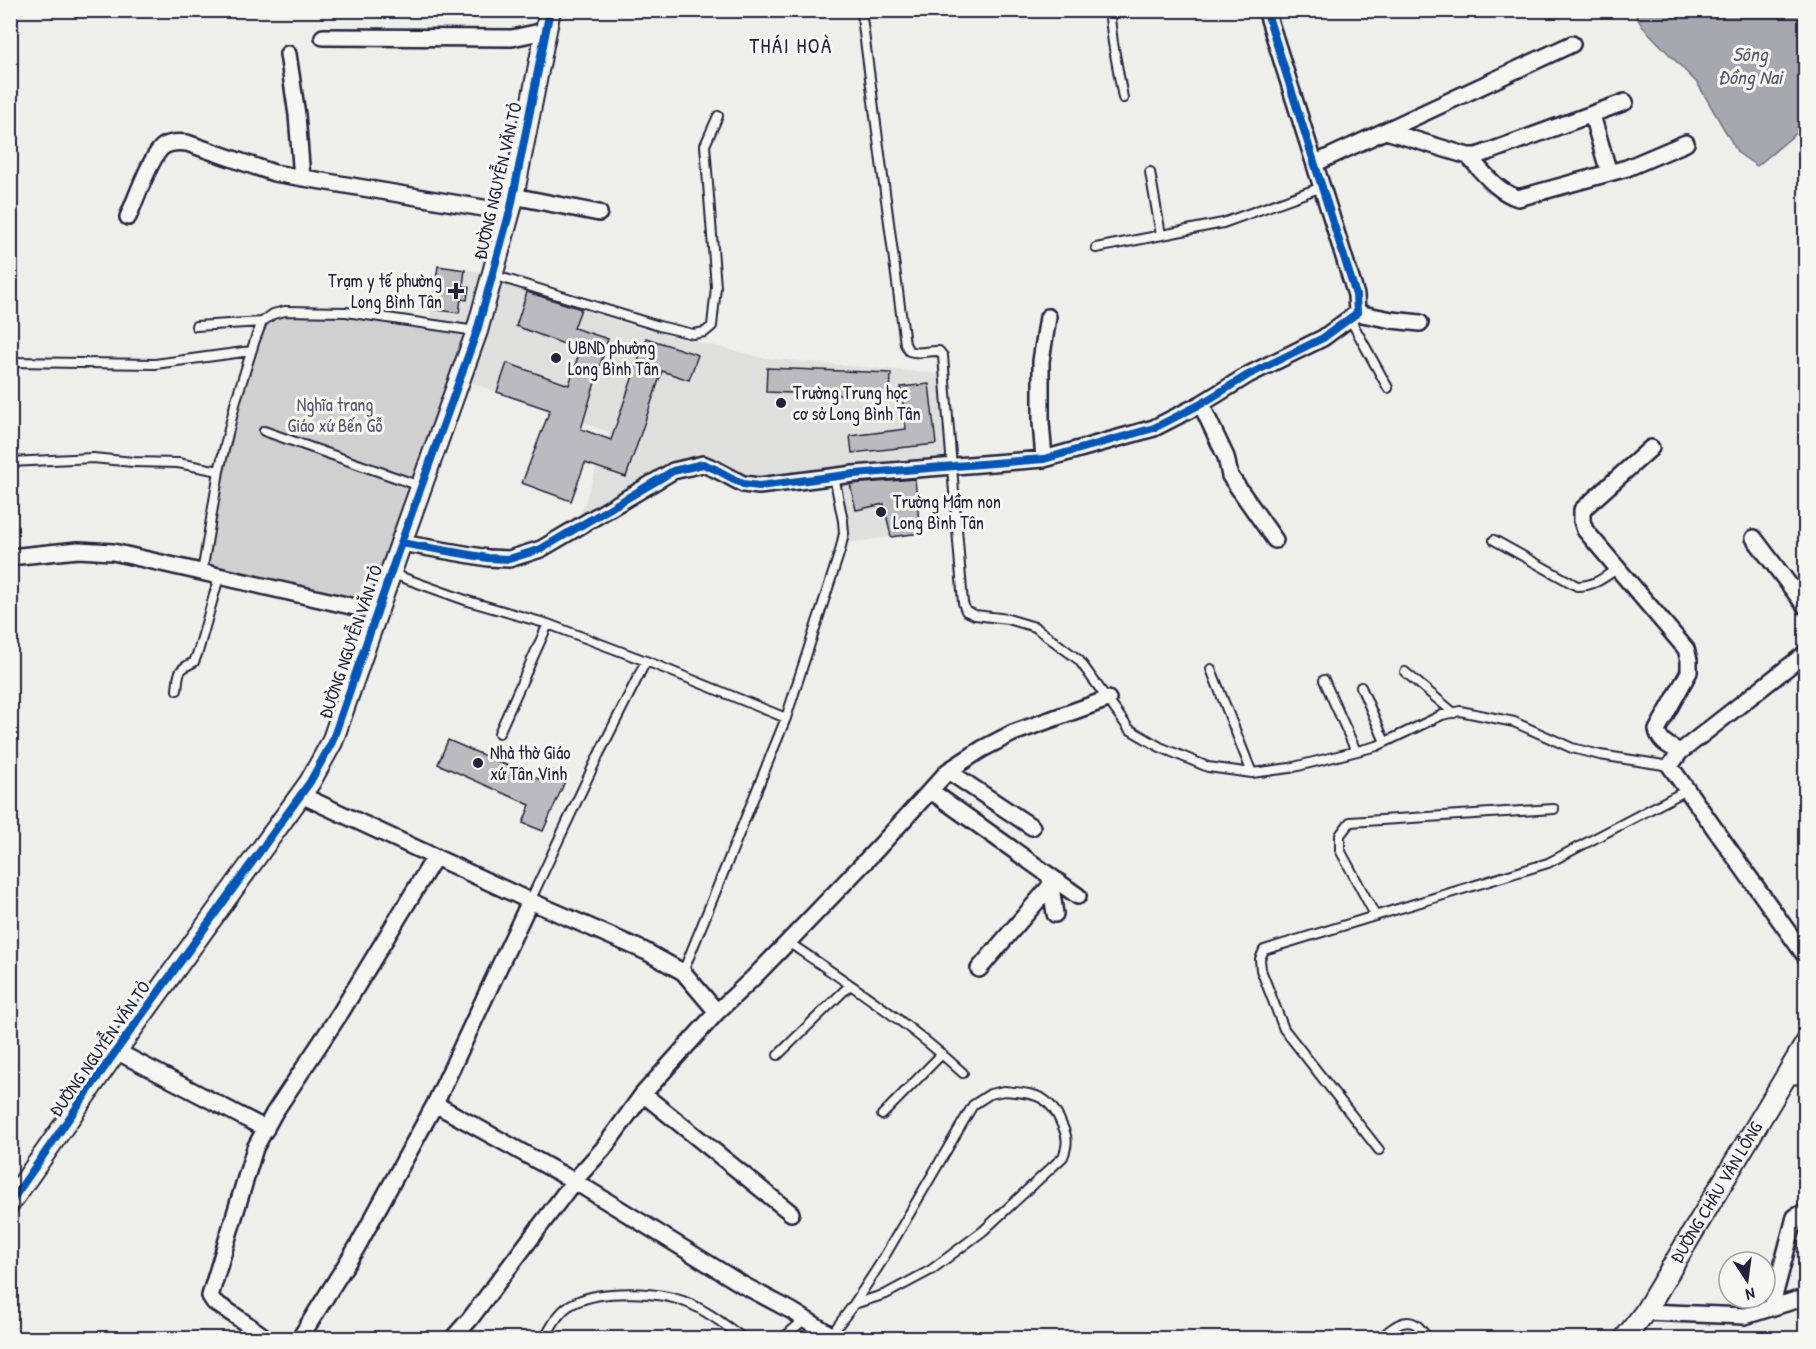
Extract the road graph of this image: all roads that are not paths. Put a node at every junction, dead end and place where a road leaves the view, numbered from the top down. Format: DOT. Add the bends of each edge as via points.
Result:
graph roads {
  1 [pos="550,10"];
  2 [pos="861,10"];
  3 [pos="1109,10"];
  4 [pos="1266,10"];
  5 [pos="545,31"];
  6 [pos="323,37"];
  7 [pos="1572,44"];
  8 [pos="288,54"];
  9 [pos="1123,98"];
  10 [pos="1625,102"];
  11 [pos="1592,115"];
  12 [pos="718,116"];
  13 [pos="1386,130"];
  14 [pos="1686,143"];
  15 [pos="1468,156"];
  16 [pos="1316,163"];
  17 [pos="1150,172"];
  18 [pos="1610,173"];
  19 [pos="302,178"];
  20 [pos="1322,187"];
  21 [pos="512,202"];
  22 [pos="599,213"];
  23 [pos="128,217"];
  24 [pos="1161,235"];
  25 [pos="1096,248"];
  26 [pos="492,274"];
  27 [pos="1354,316"];
  28 [pos="1048,317"];
  29 [pos="262,322"];
  30 [pos="1420,323"];
  31 [pos="196,326"];
  32 [pos="477,331"];
  33 [pos="252,351"];
  34 [pos="10,362"];
  35 [pos="1388,388"];
  36 [pos="1201,404"];
  37 [pos="264,431"];
  38 [pos="1651,448"];
  39 [pos="1044,459"];
  40 [pos="10,462"];
  41 [pos="953,466"];
  42 [pos="219,471"];
  43 [pos="834,476"];
  44 [pos="421,486"];
  45 [pos="1754,538"];
  46 [pos="1275,540"];
  47 [pos="1494,540"];
  48 [pos="401,543"];
  49 [pos="10,557"];
  50 [pos="1618,568"];
  51 [pos="202,573"];
  52 [pos="390,573"];
  53 [pos="219,577"];
  54 [pos="1806,607"];
  55 [pos="377,612"];
  56 [pos="548,624"];
  57 [pos="1806,653"];
  58 [pos="646,662"];
  59 [pos="1211,669"];
  60 [pos="1405,672"];
  61 [pos="1324,680"];
  62 [pos="1361,687"];
  63 [pos="177,690"];
  64 [pos="1108,699"];
  65 [pos="1454,713"];
  66 [pos="786,718"];
  67 [pos="500,733"];
  68 [pos="1385,742"];
  69 [pos="1356,751"];
  70 [pos="1680,752"];
  71 [pos="1670,766"];
  72 [pos="948,771"];
  73 [pos="1252,773"];
  74 [pos="1687,790"];
  75 [pos="931,791"];
  76 [pos="301,795"];
  77 [pos="1554,809"];
  78 [pos="1032,827"];
  79 [pos="435,857"];
  80 [pos="1050,880"];
  81 [pos="1078,896"];
  82 [pos="530,901"];
  83 [pos="1055,914"];
  84 [pos="1375,915"];
  85 [pos="788,942"];
  86 [pos="1806,957"];
  87 [pos="979,969"];
  88 [pos="683,972"];
  89 [pos="850,985"];
  90 [pos="717,1012"];
  91 [pos="1806,1043"];
  92 [pos="117,1051"];
  93 [pos="942,1054"];
  94 [pos="778,1055"];
  95 [pos="963,1073"];
  96 [pos="1785,1079"];
  97 [pos="1806,1080"];
  98 [pos="643,1094"];
  99 [pos="435,1104"];
  100 [pos="882,1115"];
  101 [pos="266,1129"];
  102 [pos="1379,1150"];
  103 [pos="574,1181"];
  104 [pos="10,1203"];
  105 [pos="1806,1211"];
  106 [pos="791,1213"];
  107 [pos="1777,1285"];
  108 [pos="1806,1300"];
  109 [pos="854,1304"];
  110 [pos="1777,1306"];
  111 [pos="1764,1310"];
  112 [pos="1645,1312"];
  113 [pos="805,1319"];
  114 [pos="833,1336"];
  115 [pos="266,1338"];
  116 [pos="300,1338"];
  117 [pos="453,1338"];
  118 [pos="545,1338"];
  119 [pos="743,1338"];
  120 [pos="783,1338"];
  121 [pos="1380,1338"];
  122 [pos="1428,1338"];
  123 [pos="1625,1338"];
  1 -- 5 [label="street, ĐƯỜNG NGUYỄN VĂN TỎ"];
  2 -- 41 [label="lane" via="905,344 915,354 931,350 943,356"];
  3 -- 9 [label="lane"];
  4 -- 16 [label="street"];
  5 -- 6 [label="street" via="512,39"];
  5 -- 21 [label="street, ĐƯỜNG NGUYỄN VĂN TỎ"];
  7 -- 13 [label="street"];
  8 -- 19 [label="street"];
  10 -- 11 [label="street"];
  11 -- 15 [label="street"];
  11 -- 18 [label="street"];
  12 -- 26 [label="lane" via="705,145 716,287 712,326 705,332 693,334 659,326"];
  13 -- 15 [label="street"];
  13 -- 16 [label="street"];
  14 -- 18 [label="street"];
  15 -- 18 [label="street" via="1505,194 1518,198"];
  16 -- 20 [label="street"];
  17 -- 24 [label="lane"];
  19 -- 21 [label="street" via="489,209"];
  19 -- 23 [label="street" via="176,142 163,147 155,156"];
  20 -- 24 [label="lane" via="1223,223"];
  20 -- 27 [label="street" via="1356,295"];
  21 -- 22 [label="street"];
  21 -- 26 [label="street, ĐƯỜNG NGUYỄN VĂN TỎ"];
  24 -- 25 [label="lane"];
  26 -- 32 [label="street, ĐƯỜNG NGUYỄN VĂN TỎ"];
  27 -- 30 [label="street"];
  27 -- 35 [label="lane"];
  27 -- 36 [label="street" via="1323,338 1248,375"];
  28 -- 39 [label="street" via="1041,361"];
  29 -- 31 [label="lane"];
  29 -- 32 [label="lane" via="285,311 346,312"];
  29 -- 33 [label="lane"];
  32 -- 44 [label="street, ĐƯỜNG NGUYỄN VĂN TỎ"];
  33 -- 34 [label="lane" via="155,364"];
  33 -- 42 [label="lane"];
  36 -- 39 [label="street" via="1154,428"];
  36 -- 46 [label="street" via="1226,457 1230,476"];
  37 -- 44 [label="lane"];
  38 -- 50 [label="street" via="1582,510 1584,530"];
  39 -- 41 [label="street"];
  40 -- 42 [label="lane" via="93,458 178,463"];
  41 -- 43 [label="street"];
  41 -- 64 [label="lane" via="966,611 1035,627 1079,660"];
  42 -- 51 [label="lane"];
  43 -- 48 [label="street" via="759,486 742,484 703,464 673,471 541,549 509,559"];
  43 -- 66 [label="lane" via="844,533"];
  44 -- 48 [label="street, ĐƯỜNG NGUYỄN VĂN TỎ"];
  45 -- 54 [label="street"];
  47 -- 50 [label="lane" via="1577,586 1599,581"];
  48 -- 52 [label="street, ĐƯỜNG NGUYỄN VĂN TỎ"];
  49 -- 51 [label="street" via="78,550 113,552"];
  50 -- 70 [label="street" via="1686,649 1689,672 1657,730 1660,740"];
  51 -- 53 [label="street"];
  52 -- 55 [label="street, ĐƯỜNG NGUYỄN VĂN TỎ"];
  52 -- 56 [label="lane"];
  53 -- 55 [label="street"];
  53 -- 63 [label="lane" via="198,652 194,662 180,670"];
  55 -- 76 [label="street, ĐƯỜNG NGUYỄN VĂN TỎ" via="332,742"];
  56 -- 58 [label="lane"];
  56 -- 67 [label="lane"];
  57 -- 70 [label="street"];
  58 -- 66 [label="lane"];
  58 -- 82 [label="lane"];
  59 -- 73 [label="lane"];
  60 -- 65 [label="lane"];
  61 -- 69 [label="lane"];
  62 -- 68 [label="lane"];
  64 -- 72 [label="street" via="1013,733"];
  64 -- 73 [label="lane" via="1129,729 1160,747 1208,767"];
  65 -- 68 [label="lane"];
  65 -- 71 [label="lane" via="1514,722 1572,748 1600,755"];
  66 -- 88 [label="lane"];
  68 -- 69 [label="lane"];
  69 -- 73 [label="lane"];
  70 -- 71 [label="street"];
  71 -- 74 [label="street"];
  72 -- 75 [label="street"];
  72 -- 78 [label="street"];
  74 -- 84 [label="lane" via="1548,863"];
  74 -- 86 [label="street"];
  75 -- 80 [label="street"];
  75 -- 85 [label="street"];
  76 -- 79 [label="street"];
  76 -- 92 [label="street, ĐƯỜNG NGUYỄN VĂN TỎ"];
  77 -- 84 [label="lane" via="1350,822 1340,835 1340,850"];
  79 -- 82 [label="street"];
  79 -- 101 [label="street"];
  80 -- 81 [label="street"];
  80 -- 83 [label="street"];
  80 -- 87 [label="street"];
  82 -- 88 [label="street" via="645,951"];
  82 -- 99 [label="street"];
  84 -- 102 [label="lane" via="1264,950 1260,959 1284,1029"];
  85 -- 89 [label="lane"];
  85 -- 90 [label="street"];
  88 -- 90 [label="street"];
  89 -- 93 [label="lane"];
  89 -- 94 [label="lane"];
  90 -- 98 [label="street"];
  91 -- 96 [label="street, ĐƯỜNG CHÂU VĂN LỒNG"];
  92 -- 101 [label="street"];
  92 -- 104 [label="street, ĐƯỜNG NGUYỄN VĂN TỎ"];
  93 -- 95 [label="lane"];
  93 -- 100 [label="lane"];
  96 -- 97 [label="lane"];
  96 -- 112 [label="street, ĐƯỜNG CHÂU VĂN LỒNG"];
  98 -- 103 [label="street"];
  98 -- 106 [label="street"];
  99 -- 103 [label="street"];
  99 -- 116 [label="street" via="357,1247"];
  101 -- 115 [label="street" via="255,1148 210,1296"];
  103 -- 113 [label="street"];
  103 -- 117 [label="street"];
  105 -- 107 [label="street" via="1795,1217"];
  108 -- 110 [label="street"];
  109 -- 109 [label="lane" via="973,1105 990,1094 1004,1091 1032,1094 1050,1103 1066,1134 1063,1157 982,1231 932,1270 886,1294"];
  109 -- 114 [label="lane"];
  111 -- 112 [label="street" via="1744,1316"];
  112 -- 123 [label="street, ĐƯỜNG CHÂU VĂN LỒNG"];
  113 -- 114 [label="street"];
  113 -- 120 [label="lane"];
  118 -- 119 [label="lane" via="562,1311 573,1303 611,1294 666,1296 688,1303"];
  121 -- 122 [label="lane" via="1397,1324 1407,1322 1414,1323"];
}
